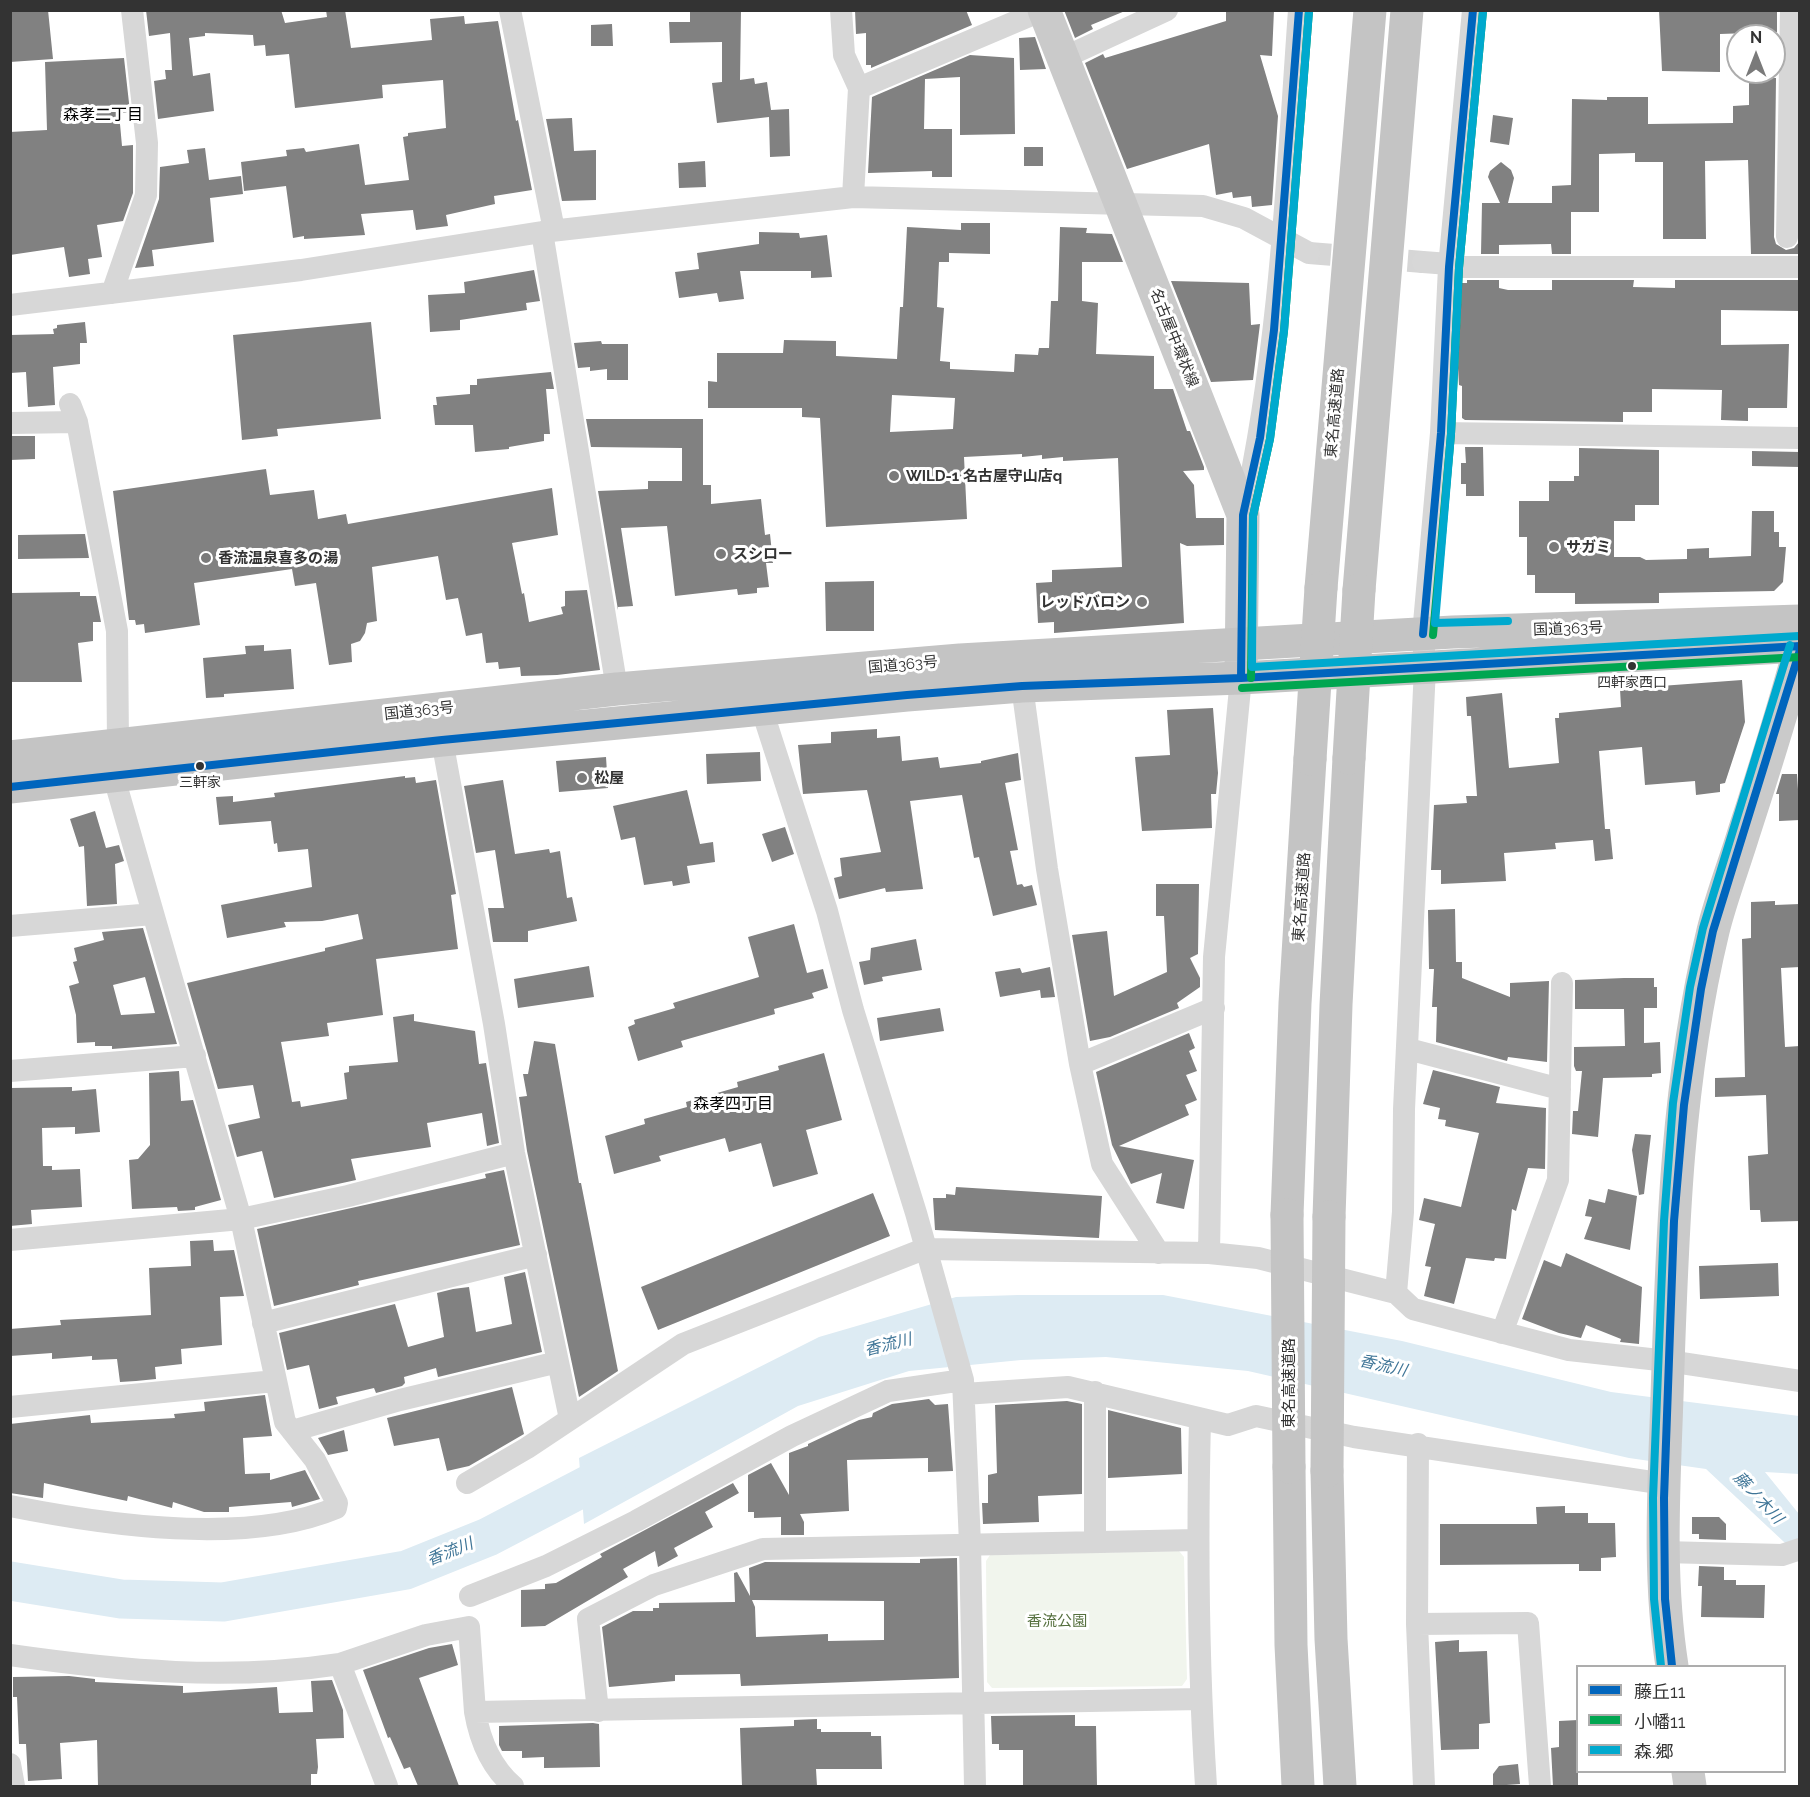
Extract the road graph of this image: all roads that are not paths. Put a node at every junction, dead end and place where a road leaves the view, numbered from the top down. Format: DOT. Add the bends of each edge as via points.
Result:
graph roads {
  1 [pos="132,10"];
  2 [pos="510,10"];
  3 [pos="841,10"];
  4 [pos="1043,10"];
  5 [pos="1167,10"];
  6 [pos="1299,10"];
  7 [pos="1370,10"];
  8 [pos="1407,10"];
  9 [pos="1473,10"];
  10 [pos="1791,10"];
  11 [pos="1063,58"];
  12 [pos="858,88"];
  13 [pos="853,197"];
  14 [pos="1120,205"];
  15 [pos="548,231"];
  16 [pos="1787,237"];
  17 [pos="1282,239"];
  18 [pos="1309,253"];
  19 [pos="1423,262"];
  20 [pos="1449,265"];
  21 [pos="1800,267"];
  22 [pos="112,293"];
  23 [pos="10,306"];
  24 [pos="10,423"];
  25 [pos="1441,434"];
  26 [pos="1800,438"];
  27 [pos="1244,515"];
  28 [pos="1800,621"];
  29 [pos="1423,634"];
  30 [pos="1241,645"];
  31 [pos="1800,647"];
  32 [pos="1425,668"];
  33 [pos="1240,678"];
  34 [pos="1022,686"];
  35 [pos="617,689"];
  36 [pos="761,707"];
  37 [pos="442,740"];
  38 [pos="10,757"];
  39 [pos="116,759"];
  40 [pos="10,787"];
  41 [pos="153,914"];
  42 [pos="10,926"];
  43 [pos="1562,983"];
  44 [pos="1214,1008"];
  45 [pos="1408,1049"];
  46 [pos="195,1056"];
  47 [pos="1080,1064"];
  48 [pos="10,1071"];
  49 [pos="1560,1089"];
  50 [pos="514,1153"];
  51 [pos="242,1219"];
  52 [pos="10,1240"];
  53 [pos="1159,1253"];
  54 [pos="1209,1253"];
  55 [pos="925,1254"];
  56 [pos="536,1255"];
  57 [pos="1396,1293"];
  58 [pos="263,1323"];
  59 [pos="1502,1333"];
  60 [pos="558,1362"];
  61 [pos="1668,1366"];
  62 [pos="275,1381"];
  63 [pos="1800,1381"];
  64 [pos="962,1382"];
  65 [pos="1095,1392"];
  66 [pos="10,1407"];
  67 [pos="570,1419"];
  68 [pos="1200,1419"];
  69 [pos="292,1431"];
  70 [pos="1418,1444"];
  71 [pos="1665,1478"];
  72 [pos="467,1483"];
  73 [pos="10,1506"];
  74 [pos="1197,1540"];
  75 [pos="1095,1542"];
  76 [pos="970,1544"];
  77 [pos="1663,1552"];
  78 [pos="1794,1556"];
  79 [pos="470,1596"];
  80 [pos="1417,1624"];
  81 [pos="10,1655"];
  82 [pos="340,1664"];
  83 [pos="1672,1665"];
  84 [pos="1201,1699"];
  85 [pos="973,1703"];
  86 [pos="598,1711"];
  87 [pos="475,1712"];
  88 [pos="10,1764"];
  89 [pos="14,1786"];
  90 [pos="387,1786"];
  91 [pos="513,1786"];
  92 [pos="975,1786"];
  93 [pos="1206,1786"];
  94 [pos="1298,1786"];
  95 [pos="1340,1786"];
  96 [pos="1424,1786"];
  97 [pos="1540,1786"];
  1 -- 22 [label="street" via="147,143 146,195"];
  2 -- 15 [label="street"];
  3 -- 12 [label="street" via="844,55"];
  4 -- 11 [label="main road, 名古屋中環状線"];
  4 -- 12 [label="street"];
  5 -- 11 [label="street"];
  6 -- 17 [label="street"];
  7 -- 94 [label="highway, 東名高速道路, bridge" via="1321,588 1295,1003 1287,1215 1291,1645"];
  8 -- 95 [label="highway, bridge" via="1359,590 1336,1005 1327,1471"];
  9 -- 20 [label="street"];
  10 -- 16 [label="street"];
  11 -- 14 [label="main road, 名古屋中環状線"];
  12 -- 13 [label="street"];
  13 -- 14 [label="street"];
  13 -- 15 [label="street"];
  14 -- 17 [label="street" via="1203,206 1244,218"];
  14 -- 27 [label="main road, 名古屋中環状線"];
  15 -- 22 [label="street" via="301,270"];
  15 -- 35 [label="street"];
  17 -- 18 [label="street"];
  17 -- 27 [label="street" via="1260,438"];
  19 -- 20 [label="street"];
  20 -- 21 [label="street"];
  20 -- 25 [label="street"];
  22 -- 23 [label="street"];
  24 -- 39 [label="street" via="74,413 117,631"];
  25 -- 26 [label="street"];
  25 -- 29 [label="street"];
  27 -- 30 [label="main road, 名古屋中環状線"];
  28 -- 29 [label="highway, 国道363号"];
  29 -- 30 [label="highway, 国道363号"];
  29 -- 32 [label="street"];
  30 -- 33 [label="main road, 名古屋中環状線"];
  30 -- 35 [label="highway, 国道363号" via="960,660"];
  31 -- 32 [label="highway, 国道363号"];
  31 -- 61 [label="main road" via="1713,930 1693,1027 1675,1184"];
  32 -- 33 [label="highway, 国道363号"];
  32 -- 45 [label="street"];
  33 -- 34 [label="highway, 国道363号"];
  33 -- 44 [label="street" via="1214,957"];
  34 -- 36 [label="highway, 国道363号"];
  34 -- 47 [label="street" via="1047,869"];
  35 -- 39 [label="highway, 国道363号"];
  36 -- 37 [label="highway, 国道363号"];
  36 -- 55 [label="street" via="827,911"];
  37 -- 39 [label="highway, 国道363号"];
  37 -- 50 [label="street"];
  38 -- 39 [label="highway, 国道363号"];
  39 -- 40 [label="highway, 国道363号"];
  39 -- 41 [label="street"];
  41 -- 42 [label="street"];
  41 -- 46 [label="street"];
  43 -- 49 [label="street"];
  44 -- 47 [label="street"];
  44 -- 54 [label="street"];
  45 -- 49 [label="street"];
  45 -- 57 [label="street" via="1403,1212"];
  46 -- 48 [label="street"];
  46 -- 51 [label="street"];
  47 -- 53 [label="street" via="1102,1164"];
  49 -- 59 [label="street" via="1558,1180"];
  50 -- 51 [label="street"];
  50 -- 56 [label="street"];
  51 -- 52 [label="street"];
  51 -- 58 [label="street"];
  53 -- 54 [label="street"];
  53 -- 55 [label="street"];
  54 -- 57 [label="street" via="1258,1258"];
  55 -- 64 [label="street"];
  55 -- 67 [label="street" via="683,1344"];
  56 -- 58 [label="street"];
  56 -- 60 [label="street"];
  57 -- 59 [label="street" via="1413,1309"];
  58 -- 62 [label="street"];
  59 -- 61 [label="street" via="1569,1350"];
  60 -- 67 [label="street"];
  60 -- 69 [label="street"];
  61 -- 63 [label="street"];
  61 -- 71 [label="main road"];
  62 -- 66 [label="street"];
  62 -- 69 [label="street" via="285,1422"];
  64 -- 65 [label="street"];
  64 -- 76 [label="street"];
  64 -- 79 [label="street" via="888,1391 792,1436 546,1566"];
  65 -- 68 [label="street"];
  65 -- 75 [label="street"];
  67 -- 72 [label="street"];
  68 -- 70 [label="street" via="1228,1425 1256,1416 1354,1437"];
  68 -- 74 [label="street"];
  69 -- 73 [label="street" via="315,1460 337,1503 336,1508 308,1520 209,1530 85,1521"];
  70 -- 71 [label="street"];
  70 -- 80 [label="street"];
  71 -- 77 [label="main road"];
  74 -- 75 [label="street"];
  74 -- 84 [label="street"];
  75 -- 76 [label="street"];
  76 -- 85 [label="street"];
  76 -- 86 [label="street" via="763,1549 654,1585 588,1619"];
  77 -- 78 [label="street"];
  77 -- 83 [label="main road" via="1665,1626"];
  80 -- 96 [label="street"];
  80 -- 97 [label="street" via="1528,1623"];
  81 -- 82 [label="street" via="64,1663 218,1674 283,1672"];
  82 -- 87 [label="street" via="426,1635 469,1627"];
  82 -- 90 [label="street"];
  84 -- 85 [label="street"];
  84 -- 93 [label="street"];
  85 -- 86 [label="street"];
  85 -- 92 [label="street"];
  86 -- 87 [label="street"];
  87 -- 91 [label="street" via="479,1735 499,1774"];
  88 -- 89 [label="street"];
}
